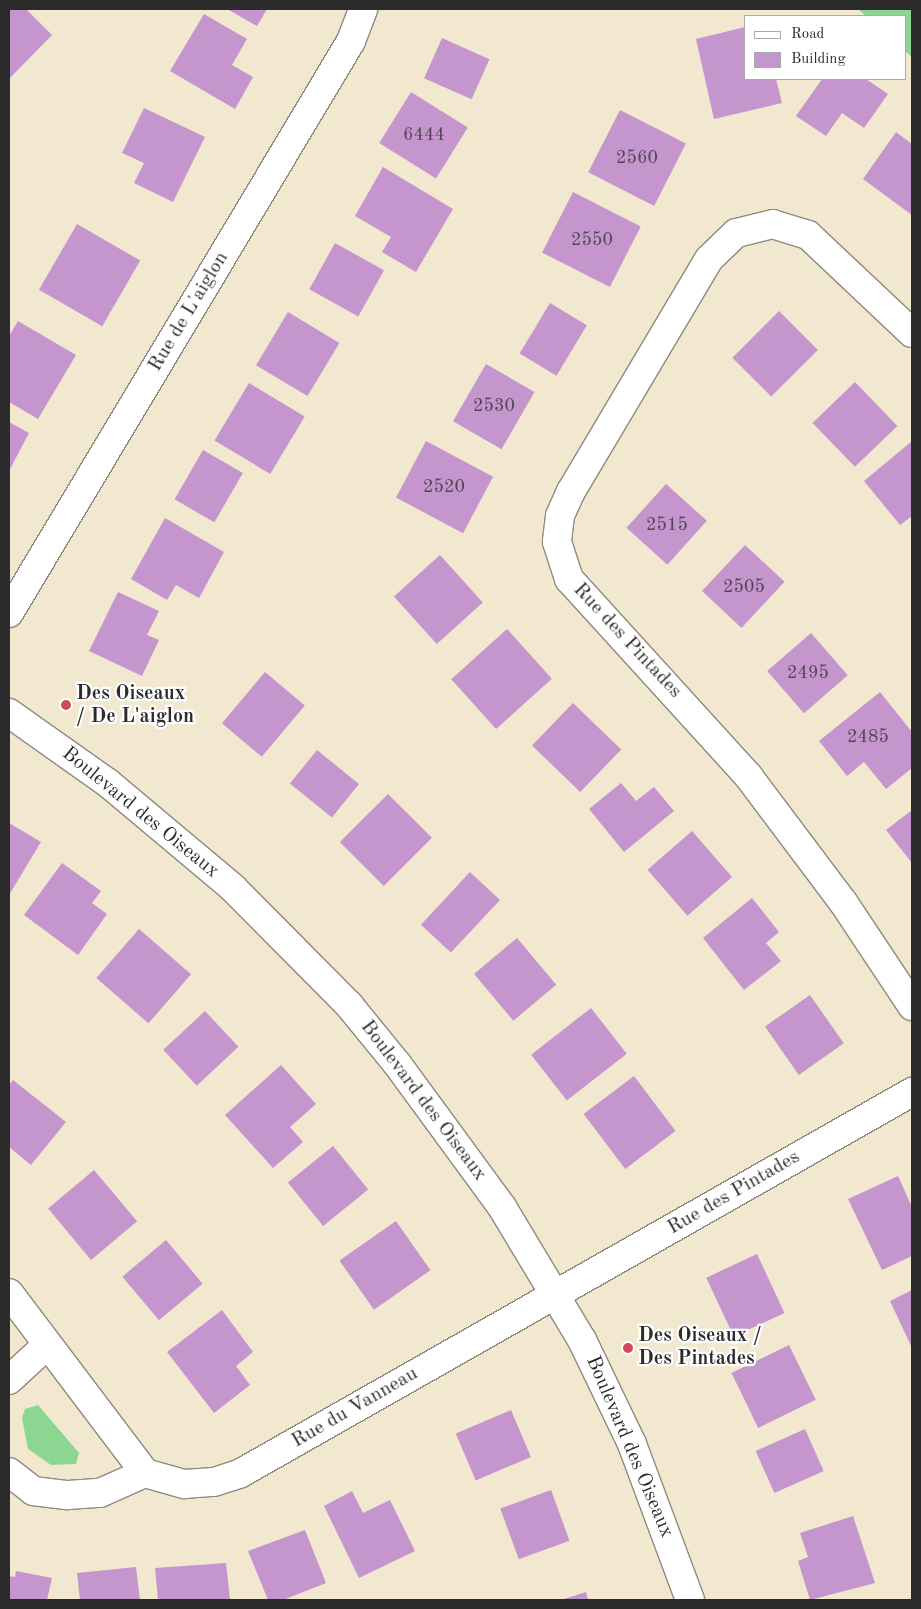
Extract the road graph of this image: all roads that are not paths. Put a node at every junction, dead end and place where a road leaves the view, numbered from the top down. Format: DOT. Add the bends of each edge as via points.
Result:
graph roads {
  1 [pos="363,9"];
  2 [pos="912,333"];
  3 [pos="9,614"];
  4 [pos="9,713"];
  5 [pos="912,1006"];
  6 [pos="912,1092"];
  7 [pos="9,1293"];
  8 [pos="555,1295"];
  9 [pos="47,1345"];
  10 [pos="9,1380"];
  11 [pos="9,1472"];
  12 [pos="145,1473"];
  13 [pos="690,1600"];
  1 -- 3 [label="street, Rue de L'aiglon" via="351,41"];
  2 -- 5 [label="street, Rue des Pintades" via="808,235 773,224 736,233 704,267 564,503 557,528 559,555 570,579 737,762 843,902"];
  4 -- 8 [label="street, Boulevard des Oiseaux" via="187,846 256,909 343,999 461,1147"];
  6 -- 8 [label="street, Rue des Pintades"];
  7 -- 9 [label="street"];
  8 -- 12 [label="street, Rue du Vanneau" via="241,1473 184,1484"];
  8 -- 13 [label="street, Boulevard des Oiseaux" via="605,1384"];
  9 -- 10 [label="street"];
  9 -- 12 [label="street"];
  11 -- 12 [label="street" via="33,1491 68,1495 100,1492"];
}
